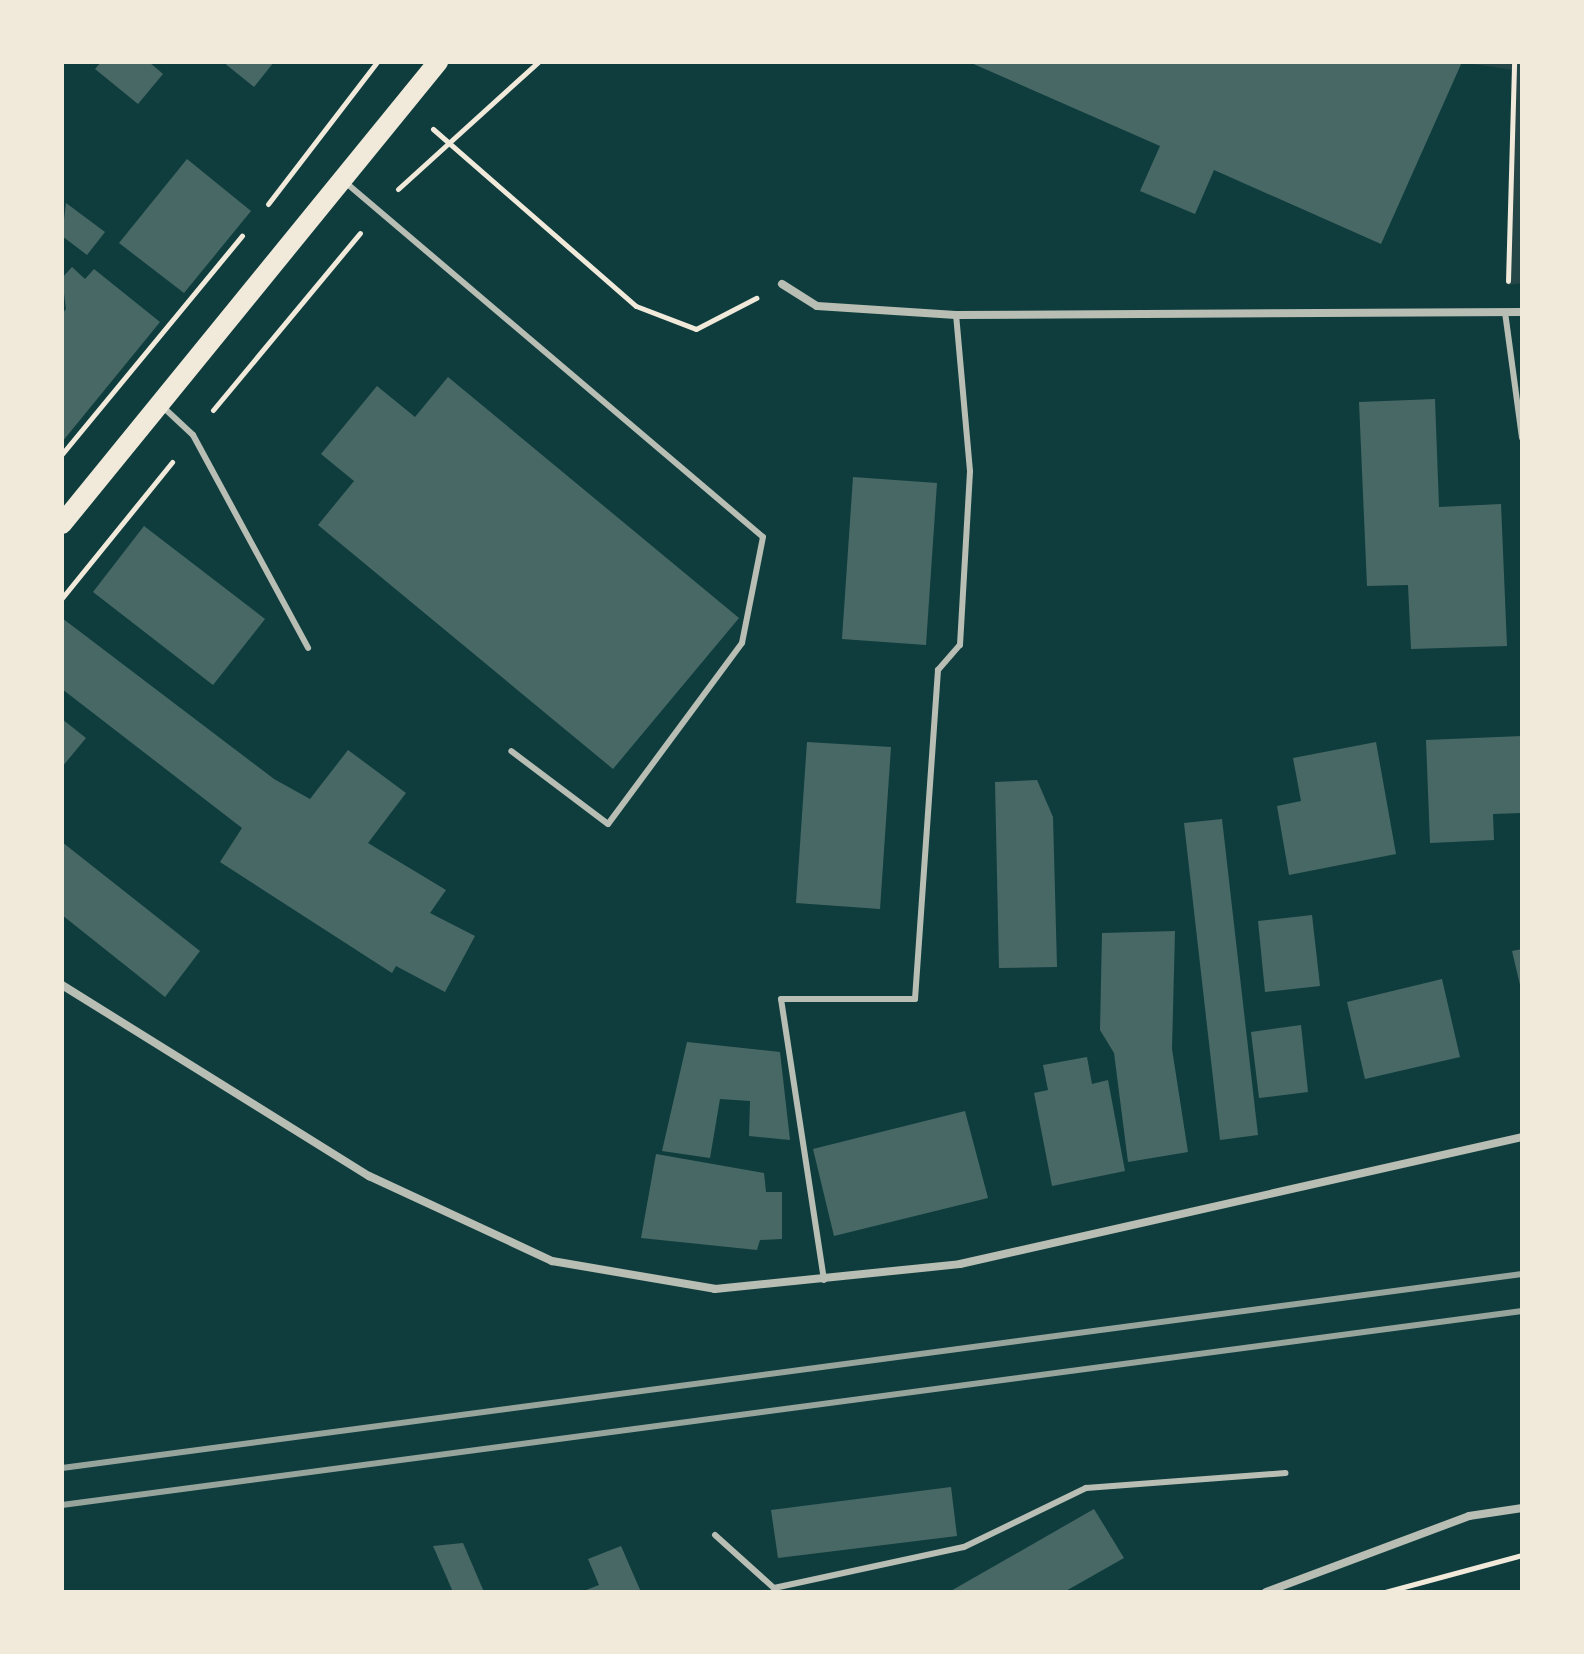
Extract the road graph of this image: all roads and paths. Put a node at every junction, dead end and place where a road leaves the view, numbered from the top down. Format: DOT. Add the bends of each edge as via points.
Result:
graph roads {
  1 [pos="377,62"];
  2 [pos="438,62"];
  3 [pos="538,62"];
  4 [pos="1514,62"];
  5 [pos="405,103"];
  6 [pos="450,145"];
  7 [pos="342,179"];
  8 [pos="266,206"];
  9 [pos="379,210"];
  10 [pos="247,230"];
  11 [pos="782,284"];
  12 [pos="1505,312"];
  13 [pos="1522,312"];
  14 [pos="956,315"];
  15 [pos="161,404"];
  16 [pos="193,435"];
  17 [pos="1522,438"];
  18 [pos="62,454"];
  19 [pos="62,524"];
  20 [pos="62,598"];
  21 [pos="308,648"];
  22 [pos="511,751"];
  23 [pos="62,985"];
  24 [pos="1522,1137"];
  25 [pos="824,1280"];
  26 [pos="1285,1473"];
  27 [pos="1522,1508"];
  28 [pos="715,1535"];
  29 [pos="1522,1555"];
  30 [pos="776,1590"];
  31 [pos="1266,1592"];
  32 [pos="1385,1592"];
  1 -- 8 [label="path"];
  2 -- 5 [label="main road"];
  3 -- 6 [label="path"];
  4 -- 12 [label="path"];
  5 -- 6 [label="path"];
  5 -- 7 [label="main road"];
  6 -- 9 [label="path"];
  6 -- 11 [label="path" via="636,306 696,329"];
  7 -- 9 [label="lane"];
  7 -- 15 [label="main road"];
  9 -- 16 [label="path"];
  9 -- 22 [label="lane" via="763,537 742,643 608,824"];
  10 -- 18 [label="path"];
  11 -- 14 [label="street" via="817,306"];
  12 -- 13 [label="street"];
  12 -- 14 [label="street"];
  12 -- 17 [label="lane"];
  14 -- 25 [label="lane" via="970,471 961,629 960,645 938,670 915,999 781,999"];
  15 -- 16 [label="lane"];
  15 -- 19 [label="main road"];
  16 -- 20 [label="path"];
  16 -- 21 [label="lane"];
  23 -- 25 [label="street" via="369,1176 552,1261 715,1289"];
  24 -- 25 [label="street" via="960,1264"];
  26 -- 30 [label="lane" via="1086,1488 964,1547"];
  27 -- 31 [label="street" via="1469,1516"];
  28 -- 30 [label="lane"];
  29 -- 32 [label="path"];
}
